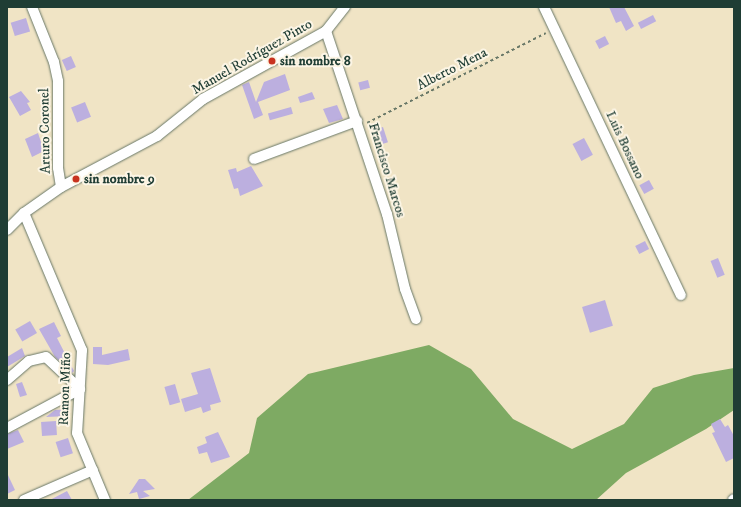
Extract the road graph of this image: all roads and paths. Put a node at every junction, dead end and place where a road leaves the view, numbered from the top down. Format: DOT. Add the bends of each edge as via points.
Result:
graph roads {
  1 [pos="32,7"];
  2 [pos="345,7"];
  3 [pos="544,7"];
  4 [pos="554,28"];
  5 [pos="326,31"];
  6 [pos="358,124"];
  7 [pos="254,159"];
  8 [pos="61,187"];
  9 [pos="24,213"];
  10 [pos="7,230"];
  11 [pos="681,295"];
  12 [pos="416,319"];
  13 [pos="7,380"];
  14 [pos="80,389"];
  15 [pos="7,428"];
  16 [pos="93,470"];
  17 [pos="24,500"];
  18 [pos="106,500"];
  1 -- 8 [label="street, Arturo Coronel" via="54,62 58,81 58,168"];
  2 -- 5 [label="street, Manuel Rodríguez Pinto"];
  3 -- 4 [label="street, Luis Bossano"];
  4 -- 6 [label="path, Alberto Mena"];
  4 -- 11 [label="street, Luis Bossano"];
  5 -- 6 [label="street, Francisco Marcos"];
  5 -- 8 [label="street, Manuel Rodríguez Pinto" via="203,99 156,136"];
  6 -- 7 [label="street"];
  6 -- 12 [label="street, Francisco Marcos" via="387,214 404,289"];
  8 -- 9 [label="street, Manuel Rodríguez Pinto"];
  9 -- 10 [label="street, Manuel Rodríguez Pinto"];
  9 -- 14 [label="street, Ramon Miño" via="82,350"];
  13 -- 14 [label="street" via="29,361 46,357"];
  14 -- 15 [label="street"];
  14 -- 16 [label="street, Ramon Miño" via="77,433"];
  16 -- 17 [label="street"];
  16 -- 18 [label="street, Ramon Miño"];
}
